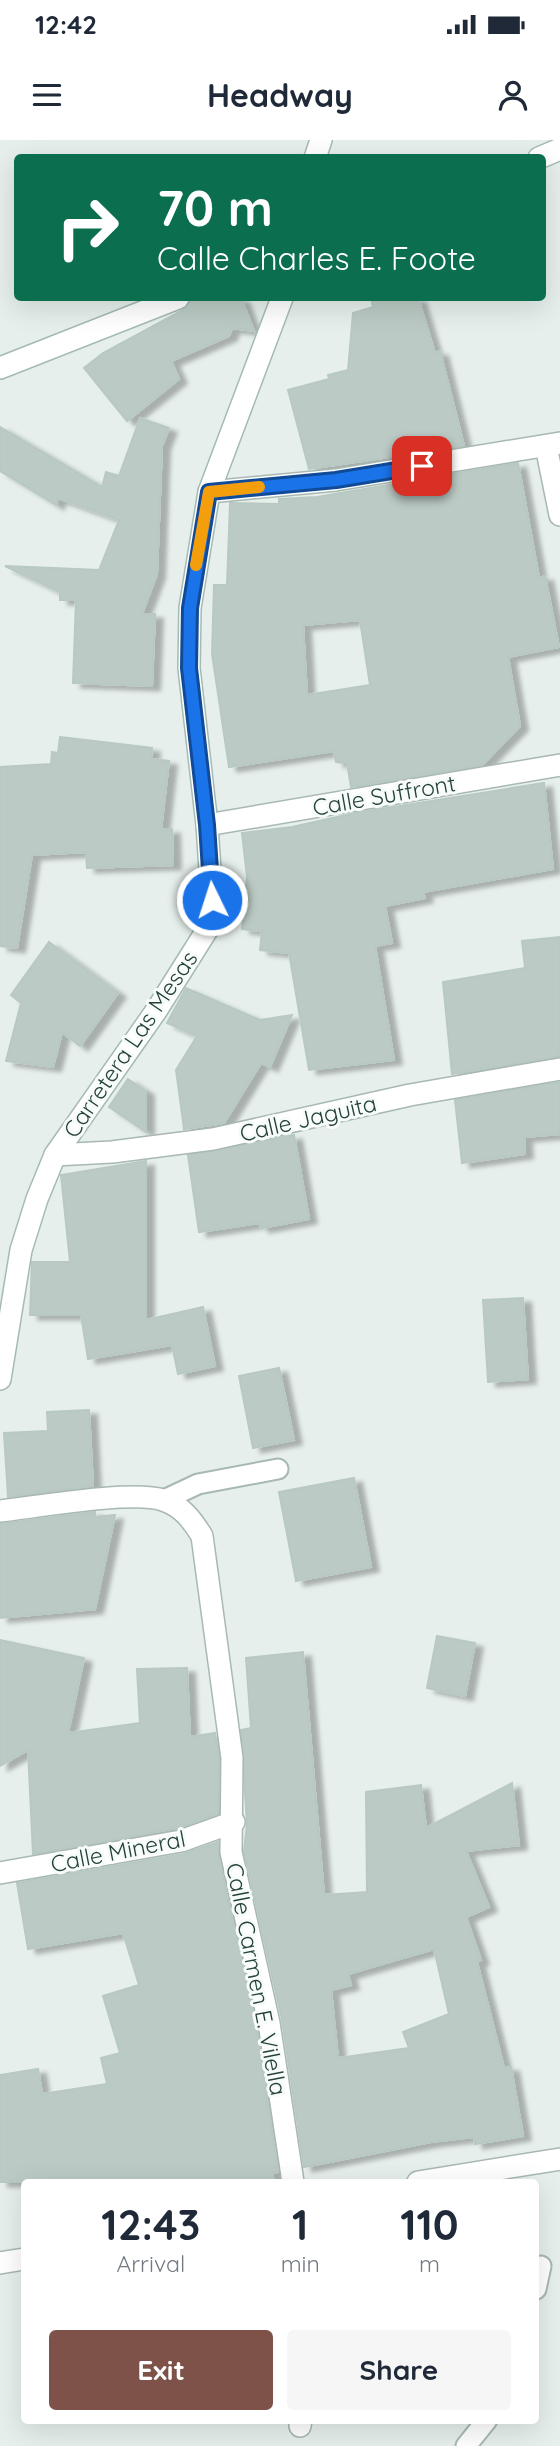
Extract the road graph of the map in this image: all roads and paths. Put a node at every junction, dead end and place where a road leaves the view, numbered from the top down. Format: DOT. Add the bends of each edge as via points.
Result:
graph roads {
  1 [pos="170,301"];
  2 [pos="281,301"];
  3 [pos="0,369"];
  4 [pos="553,445"];
  5 [pos="209,492"];
  6 [pos="560,515"];
  7 [pos="560,765"];
  8 [pos="207,825"];
  9 [pos="560,1069"];
  10 [pos="55,1155"];
  11 [pos="4,1337"];
  12 [pos="0,1379"];
  13 [pos="278,1469"];
  14 [pos="164,1500"];
  15 [pos="0,1511"];
  16 [pos="234,1822"];
  17 [pos="0,1873"];
  18 [pos="560,2159"];
  19 [pos="293,2179"];
  20 [pos="437,2179"];
  21 [pos="21,2260"];
  22 [pos="0,2263"];
  23 [pos="541,2266"];
  24 [pos="539,2275"];
  25 [pos="484,2424"];
  26 [pos="466,2446"];
  1 -- 3 [label="street"];
  2 -- 5 [label="street, Carretera Las Mesas"];
  4 -- 5 [label="street" via="336,480"];
  4 -- 6 [label="street"];
  5 -- 8 [label="street, Carretera Las Mesas" via="190,608 189,668"];
  7 -- 8 [label="street, Calle Suffront"];
  8 -- 10 [label="street, Carretera Las Mesas" via="212,900 206,930 156,1011"];
  9 -- 10 [label="street, Calle Jaguita" via="410,1095 213,1139"];
  10 -- 11 [label="street, Carretera Las Mesas" via="21,1250"];
  11 -- 12 [label="street, Carretera Las Mesas"];
  13 -- 14 [label="lane" via="198,1484"];
  14 -- 15 [label="street" via="136,1497"];
  14 -- 16 [label="street, Calle Carmen E. Vilella" via="191,1519 202,1536 232,1758"];
  16 -- 17 [label="street, Calle Mineral" via="181,1841"];
  16 -- 19 [label="street, Calle Carmen E. Vilella" via="231,1852 269,2023"];
  18 -- 20 [label="street"];
  21 -- 22 [label="street"];
  23 -- 24 [label="lane"];
  25 -- 26 [label="lane"];
}
